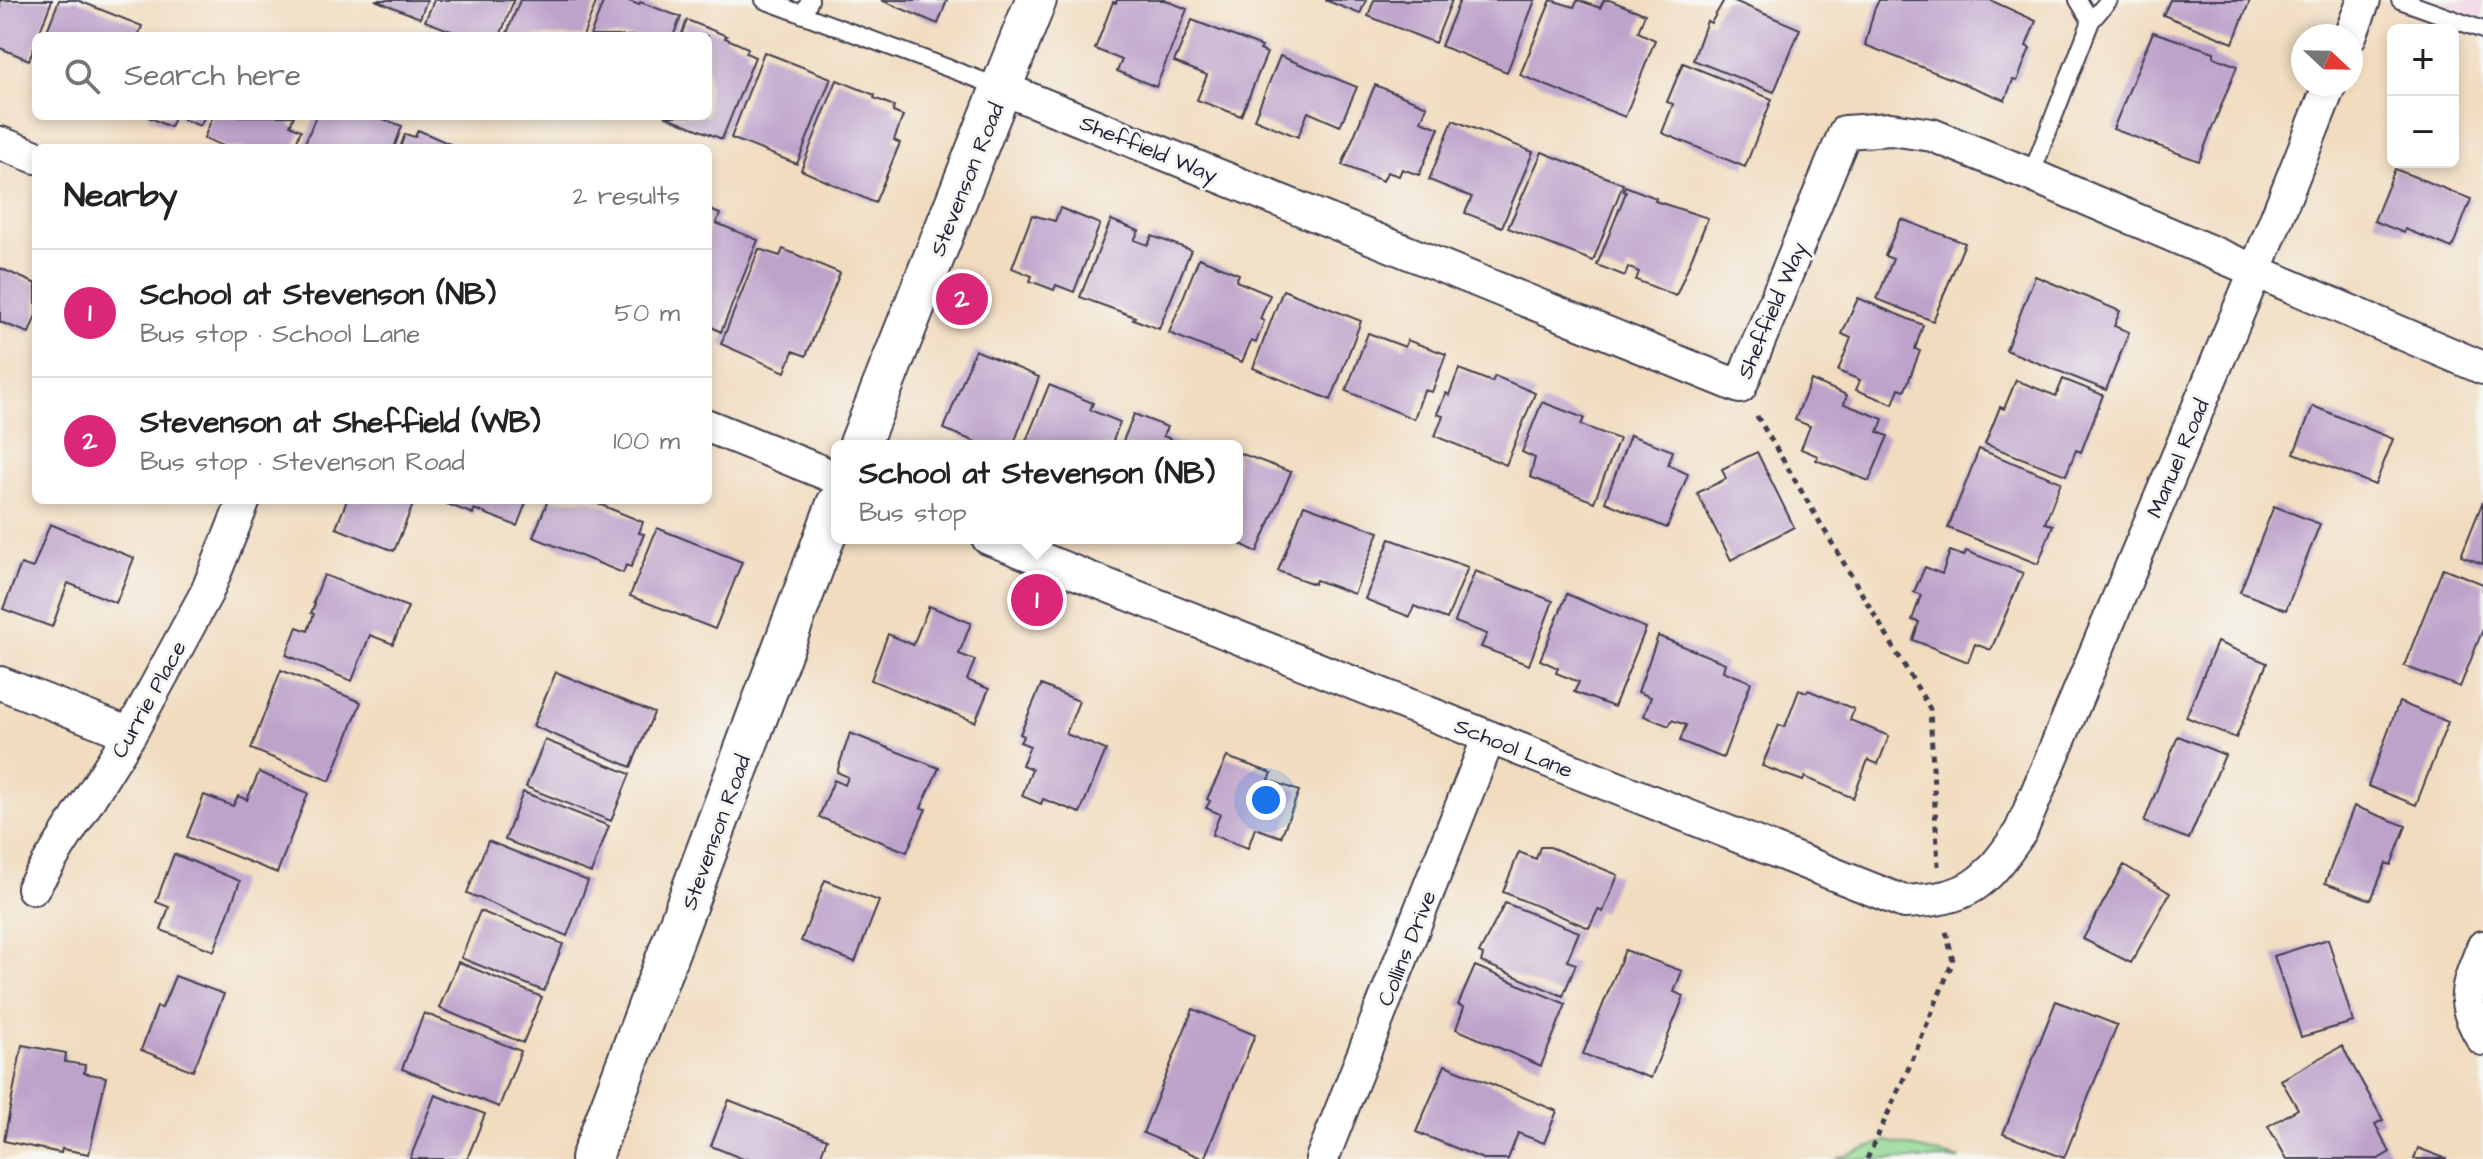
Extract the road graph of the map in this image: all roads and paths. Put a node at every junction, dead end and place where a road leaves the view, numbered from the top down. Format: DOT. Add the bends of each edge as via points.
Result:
graph roads {
  1 [pos="764,0"];
  2 [pos="1036,0"];
  3 [pos="2078,0"];
  4 [pos="2109,0"];
  5 [pos="2364,0"];
  6 [pos="2400,0"];
  7 [pos="806,8"];
  8 [pos="2091,21"];
  9 [pos="2355,24"];
  10 [pos="2483,30"];
  11 [pos="1002,88"];
  12 [pos="2325,96"];
  13 [pos="0,143"];
  14 [pos="32,155"];
  15 [pos="2031,175"];
  16 [pos="2255,272"];
  17 [pos="2483,368"];
  18 [pos="1740,387"];
  19 [pos="712,428"];
  20 [pos="861,440"];
  21 [pos="831,476"];
  22 [pos="242,504"];
  23 [pos="831,520"];
  24 [pos="1003,544"];
  25 [pos="0,683"];
  26 [pos="130,734"];
  27 [pos="1489,737"];
  28 [pos="2021,831"];
  29 [pos="33,888"];
  30 [pos="1939,900"];
  31 [pos="2483,947"];
  32 [pos="2483,1039"];
  33 [pos="591,1159"];
  34 [pos="1322,1159"];
  35 [pos="1867,1159"];
  1 -- 7 [label="lane"];
  2 -- 11 [label="street, Stevenson Road"];
  3 -- 8 [label="lane"];
  4 -- 8 [label="lane"];
  5 -- 9 [label="street"];
  6 -- 10 [label="lane"];
  7 -- 11 [label="lane"];
  8 -- 15 [label="lane"];
  11 -- 18 [label="street, Sheffield Way"];
  11 -- 20 [label="street, Stevenson Road"];
  12 -- 16 [label="street, Manuel Road"];
  13 -- 14 [label="street"];
  15 -- 16 [label="street, Sheffield Way"];
  15 -- 18 [label="street, Sheffield Way" via="1932,135 1891,129 1845,132"];
  16 -- 17 [label="street, Sheffield Way"];
  16 -- 28 [label="street, Manuel Road"];
  18 -- 30 [label="path" via="1930,709"];
  19 -- 21 [label="street"];
  22 -- 26 [label="street, Currie Place" via="207,592"];
  23 -- 33 [label="street, Stevenson Road"];
  24 -- 27 [label="street, School Lane"];
  25 -- 26 [label="street"];
  26 -- 29 [label="street, Currie Place"];
  27 -- 30 [label="street, School Lane" via="1904,902"];
  27 -- 34 [label="street, Collins Drive"];
  28 -- 30 [label="street, School Lane" via="1996,867 1970,890"];
  30 -- 35 [label="path" via="1953,961"];
  31 -- 32 [label="street" via="2466,992 2473,1024"];
}
